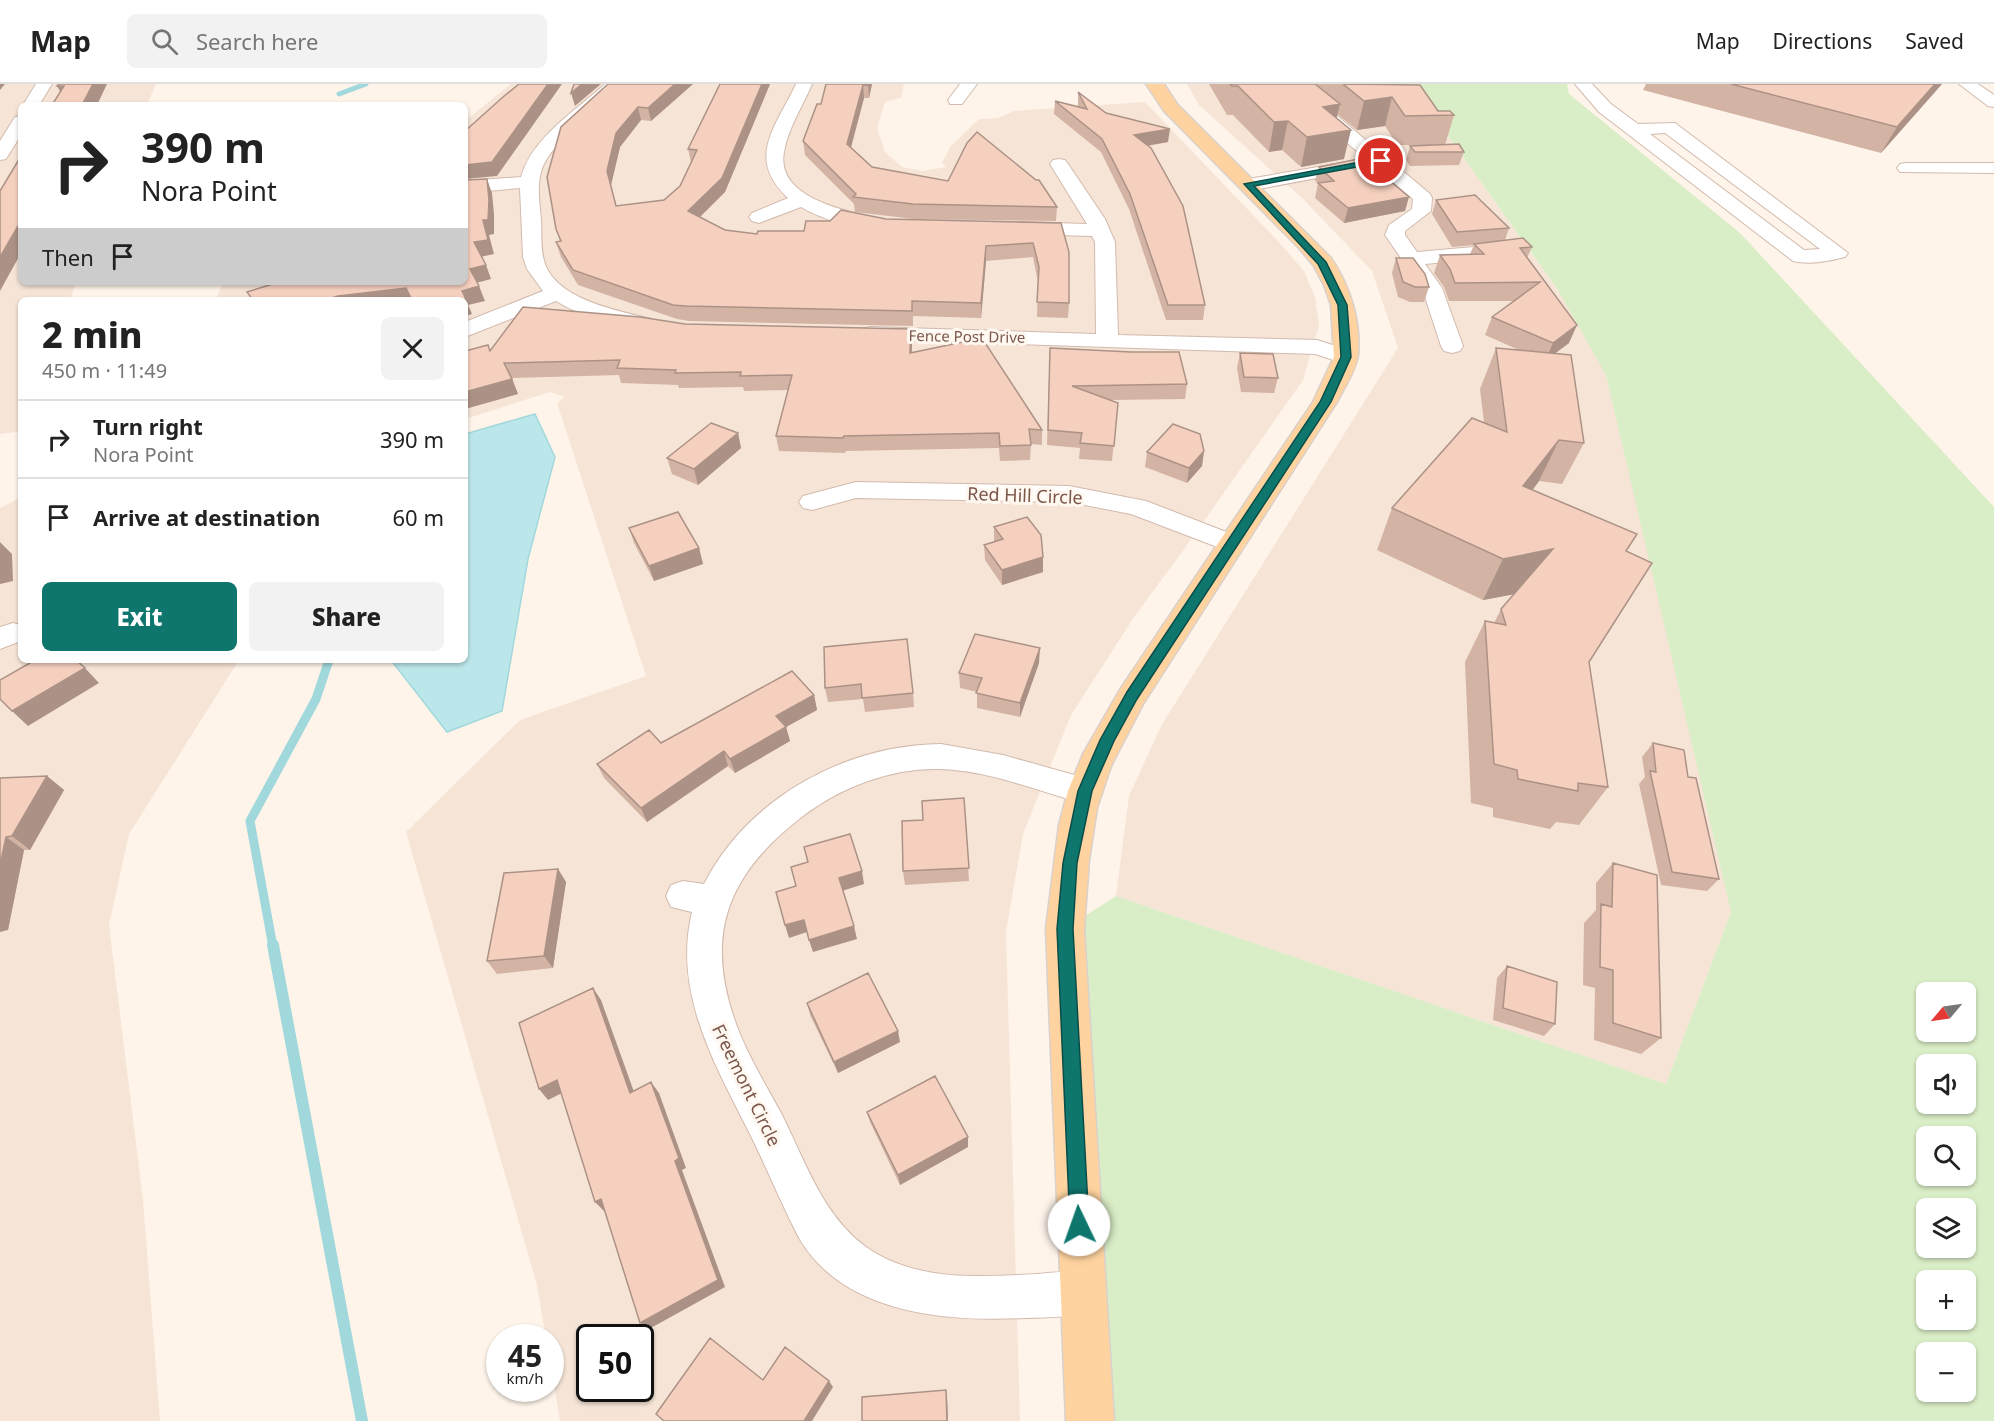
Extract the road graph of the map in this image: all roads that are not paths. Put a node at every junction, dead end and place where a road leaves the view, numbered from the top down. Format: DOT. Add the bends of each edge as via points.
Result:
graph roads {
  1 [pos="44,84"];
  2 [pos="615,84"];
  3 [pos="804,84"];
  4 [pos="969,84"];
  5 [pos="1155,84"];
  6 [pos="1299,84"];
  7 [pos="1583,84"];
  8 [pos="1967,84"];
  9 [pos="956,100"];
  10 [pos="33,102"];
  11 [pos="1994,102"];
  12 [pos="12,127"];
  13 [pos="1634,130"];
  14 [pos="0,155"];
  15 [pos="1383,156"];
  16 [pos="1059,164"];
  17 [pos="1906,168"];
  18 [pos="1994,168"];
  19 [pos="528,182"];
  20 [pos="1248,184"];
  21 [pos="468,187"];
  22 [pos="803,200"];
  23 [pos="759,217"];
  24 [pos="894,226"];
  25 [pos="997,228"];
  26 [pos="1100,230"];
  27 [pos="1508,250"];
  28 [pos="1412,259"];
  29 [pos="557,293"];
  30 [pos="662,327"];
  31 [pos="468,329"];
  32 [pos="851,333"];
  33 [pos="1107,339"];
  34 [pos="1452,346"];
  35 [pos="1346,357"];
  36 [pos="812,502"];
  37 [pos="1233,544"];
  38 [pos="1085,791"];
  39 [pos="1083,1293"];
  40 [pos="1090,1421"];
  1 -- 10 [label="street"];
  2 -- 19 [label="street" via="549,145"];
  3 -- 22 [label="street" via="774,153 779,179"];
  4 -- 9 [label="street"];
  5 -- 20 [label="main road" via="1170,107"];
  6 -- 15 [label="street" via="1311,103"];
  7 -- 13 [label="street" via="1605,108"];
  8 -- 11 [label="street"];
  12 -- 14 [label="street"];
  13 -- 13 [label="street" via="1800,257 1838,253 1669,126"];
  15 -- 20 [label="street"];
  15 -- 28 [label="street" via="1423,198 1421,211 1396,229 1395,235"];
  16 -- 26 [label="street"];
  17 -- 18 [label="street"];
  19 -- 21 [label="street"];
  19 -- 29 [label="street" via="533,257 544,280"];
  20 -- 35 [label="main road" via="1323,263 1342,305"];
  22 -- 23 [label="street"];
  22 -- 24 [label="street" via="842,217"];
  25 -- 26 [label="street"];
  26 -- 33 [label="street" via="1105,242"];
  27 -- 28 [label="street"];
  28 -- 34 [label="street" via="1432,288"];
  29 -- 30 [label="street" via="620,320"];
  29 -- 31 [label="street"];
  32 -- 33 [label="street, Fence Post Drive"];
  33 -- 35 [label="street, Fence Post Drive" via="1317,347"];
  35 -- 37 [label="main road" via="1325,402"];
  36 -- 37 [label="street, Red Hill Circle" via="856,490 1069,494 1137,507"];
  37 -- 38 [label="main road" via="1132,696"];
  38 -- 39 [label="main road" via="1070,863 1065,929"];
  38 -- 39 [label="street, Freemont Circle" via="967,760 923,757 881,764 843,776 807,795 769,824 698,898 707,981 716,1022 817,1229 849,1262 896,1287 945,1297"];
  39 -- 40 [label="main road"];
}
